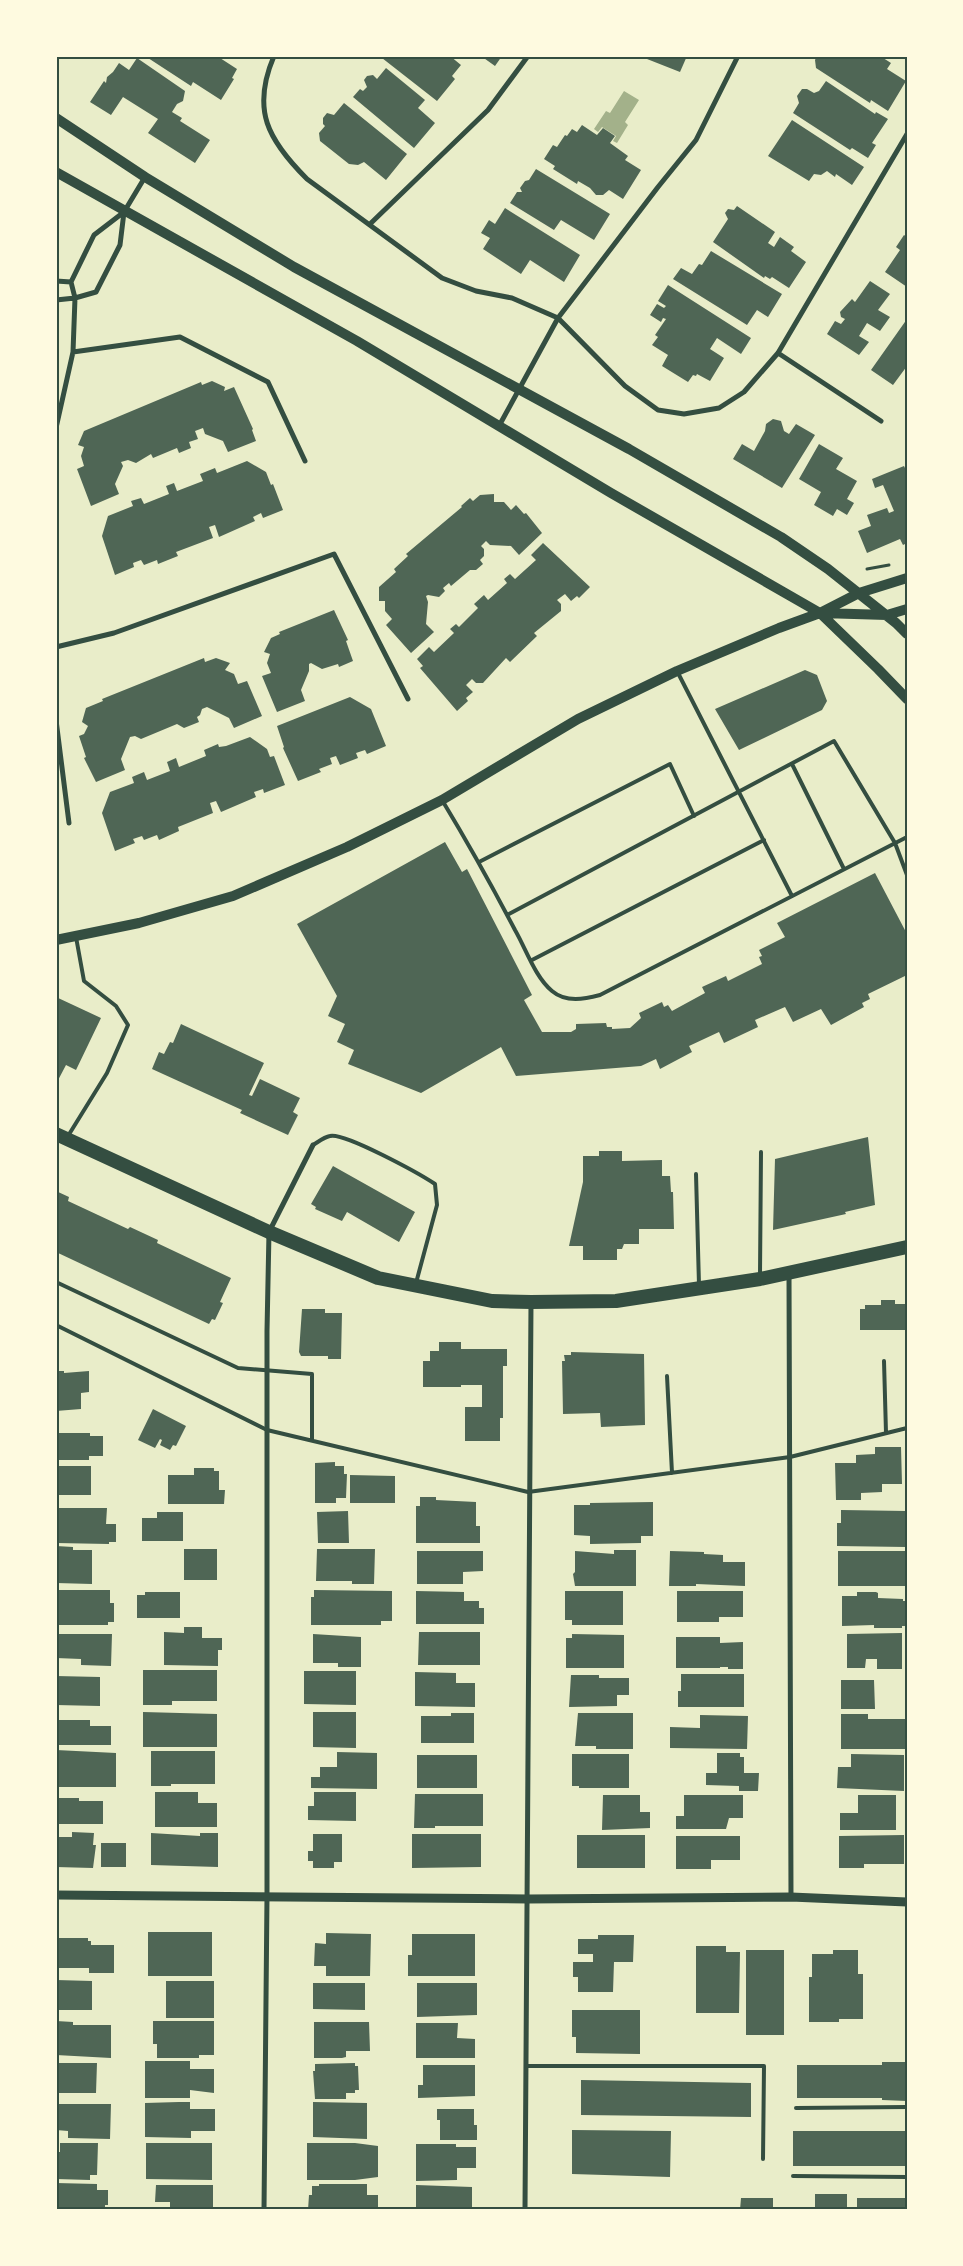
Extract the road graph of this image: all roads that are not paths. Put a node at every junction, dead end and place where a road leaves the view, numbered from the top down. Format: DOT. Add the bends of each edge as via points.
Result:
graph roads {
  1 [pos="274,56"];
  2 [pos="528,56"];
  3 [pos="738,56"];
  4 [pos="56,118"];
  5 [pos="907,134"];
  6 [pos="56,172"];
  7 [pos="146,177"];
  8 [pos="124,212"];
  9 [pos="370,224"];
  10 [pos="56,281"];
  11 [pos="71,282"];
  12 [pos="75,298"];
  13 [pos="56,300"];
  14 [pos="558,318"];
  15 [pos="73,352"];
  16 [pos="778,352"];
  17 [pos="518,388"];
  18 [pos="881,422"];
  19 [pos="498,427"];
  20 [pos="56,428"];
  21 [pos="305,461"];
  22 [pos="907,578"];
  23 [pos="859,593"];
  24 [pos="907,609"];
  25 [pos="820,613"];
  26 [pos="887,615"];
  27 [pos="907,634"];
  28 [pos="56,647"];
  29 [pos="677,671"];
  30 [pos="408,699"];
  31 [pos="907,699"];
  32 [pos="56,720"];
  33 [pos="792,764"];
  34 [pos="739,792"];
  35 [pos="442,800"];
  36 [pos="694,816"];
  37 [pos="69,823"];
  38 [pos="907,837"];
  39 [pos="764,840"];
  40 [pos="895,843"];
  41 [pos="479,862"];
  42 [pos="844,870"];
  43 [pos="907,876"];
  44 [pos="792,896"];
  45 [pos="507,915"];
  46 [pos="76,937"];
  47 [pos="56,940"];
  48 [pos="532,960"];
  49 [pos="61,1137"];
  50 [pos="313,1145"];
  51 [pos="761,1152"];
  52 [pos="696,1174"];
  53 [pos="269,1232"];
  54 [pos="907,1247"];
  55 [pos="789,1274"];
  56 [pos="760,1280"];
  57 [pos="56,1282"];
  58 [pos="415,1285"];
  59 [pos="699,1290"];
  60 [pos="531,1302"];
  61 [pos="56,1325"];
  62 [pos="884,1361"];
  63 [pos="267,1371"];
  64 [pos="667,1376"];
  65 [pos="907,1428"];
  66 [pos="267,1430"];
  67 [pos="886,1432"];
  68 [pos="312,1440"];
  69 [pos="790,1457"];
  70 [pos="672,1473"];
  71 [pos="528,1492"];
  72 [pos="56,1895"];
  73 [pos="267,1896"];
  74 [pos="791,1897"];
  75 [pos="528,1899"];
  76 [pos="907,1902"];
  77 [pos="526,2066"];
  78 [pos="907,2107"];
  79 [pos="796,2108"];
  80 [pos="763,2159"];
  81 [pos="793,2176"];
  82 [pos="907,2177"];
  83 [pos="264,2210"];
  84 [pos="525,2210"];
  1 -- 9 [label="street" via="267,74 262,108 274,140 307,179"];
  2 -- 9 [label="street" via="488,110"];
  3 -- 14 [label="street" via="696,140"];
  4 -- 7 [label="main road"];
  5 -- 16 [label="street"];
  6 -- 8 [label="main road"];
  7 -- 8 [label="street"];
  7 -- 17 [label="main road" via="294,267"];
  8 -- 11 [label="street" via="94,234"];
  8 -- 12 [label="street" via="120,245 96,292"];
  8 -- 19 [label="main road" via="356,342"];
  9 -- 14 [label="street" via="442,278 476,291 512,298"];
  10 -- 11 [label="street"];
  11 -- 12 [label="street"];
  12 -- 13 [label="street"];
  12 -- 15 [label="street"];
  14 -- 16 [label="street" via="625,386 658,410 684,414 719,408 744,392"];
  14 -- 17 [label="street"];
  15 -- 20 [label="street"];
  15 -- 21 [label="street" via="180,337 268,382"];
  16 -- 18 [label="street"];
  17 -- 19 [label="street"];
  17 -- 23 [label="main road" via="782,537"];
  19 -- 25 [label="main road"];
  22 -- 23 [label="main road"];
  23 -- 25 [label="main road"];
  23 -- 26 [label="main road"];
  24 -- 26 [label="main road"];
  25 -- 26 [label="main road"];
  25 -- 29 [label="main road"];
  25 -- 31 [label="main road"];
  26 -- 27 [label="main road"];
  28 -- 30 [label="street" via="114,633 334,554"];
  29 -- 34 [label="lane"];
  29 -- 35 [label="main road" via="578,719"];
  32 -- 37 [label="street"];
  33 -- 34 [label="lane"];
  33 -- 40 [label="lane" via="834,741"];
  33 -- 42 [label="lane"];
  34 -- 36 [label="lane"];
  34 -- 39 [label="lane"];
  35 -- 41 [label="lane"];
  35 -- 46 [label="main road" via="347,847 233,896"];
  36 -- 41 [label="lane" via="670,764"];
  36 -- 45 [label="lane"];
  38 -- 40 [label="lane"];
  39 -- 44 [label="lane"];
  39 -- 48 [label="lane"];
  40 -- 42 [label="lane"];
  40 -- 43 [label="lane"];
  41 -- 45 [label="lane"];
  42 -- 44 [label="lane"];
  44 -- 48 [label="lane" via="600,995 584,999 568,998 553,992"];
  45 -- 48 [label="lane"];
  46 -- 47 [label="main road"];
  46 -- 49 [label="lane" via="84,981 116,1006 128,1025 107,1073"];
  49 -- 53 [label="highway"];
  50 -- 53 [label="street"];
  50 -- 58 [label="lane" via="330,1135 345,1138 435,1184 437,1205"];
  51 -- 56 [label="lane"];
  52 -- 59 [label="lane"];
  53 -- 58 [label="highway" via="378,1278"];
  53 -- 63 [label="street"];
  54 -- 55 [label="highway"];
  55 -- 56 [label="highway"];
  55 -- 69 [label="street"];
  56 -- 59 [label="highway"];
  57 -- 63 [label="lane" via="238,1368"];
  58 -- 60 [label="highway" via="492,1300"];
  59 -- 60 [label="highway" via="616,1301"];
  60 -- 71 [label="street"];
  61 -- 66 [label="lane"];
  62 -- 67 [label="lane"];
  63 -- 66 [label="street"];
  63 -- 68 [label="lane" via="312,1374"];
  64 -- 70 [label="lane"];
  65 -- 67 [label="lane"];
  66 -- 68 [label="lane"];
  66 -- 73 [label="street"];
  67 -- 69 [label="lane"];
  68 -- 71 [label="lane"];
  69 -- 70 [label="lane"];
  69 -- 74 [label="street"];
  70 -- 71 [label="lane"];
  71 -- 75 [label="street"];
  72 -- 73 [label="street"];
  73 -- 75 [label="street"];
  73 -- 83 [label="street"];
  74 -- 75 [label="street"];
  74 -- 76 [label="street"];
  75 -- 77 [label="street"];
  77 -- 80 [label="lane" via="764,2066"];
  77 -- 84 [label="street"];
  78 -- 79 [label="lane"];
  81 -- 82 [label="lane"];
}
